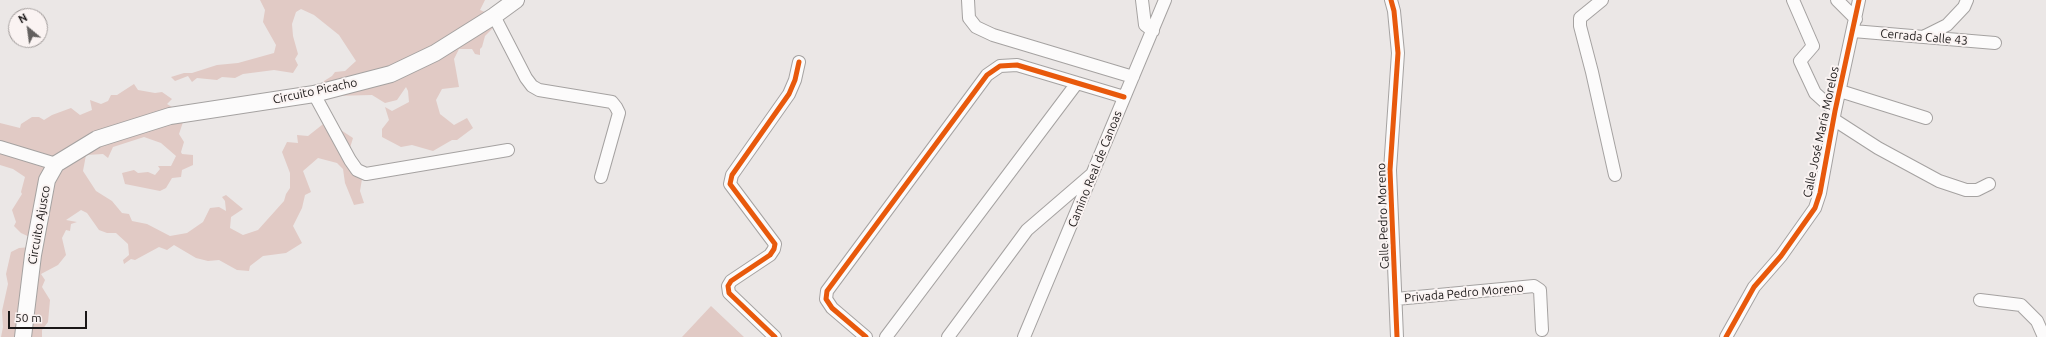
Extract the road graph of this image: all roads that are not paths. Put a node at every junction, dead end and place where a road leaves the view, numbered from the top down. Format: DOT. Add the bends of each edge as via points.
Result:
graph roads {
  1 [pos="516,0"];
  2 [pos="968,0"];
  3 [pos="1142,0"];
  4 [pos="1165,0"];
  5 [pos="1391,0"];
  6 [pos="1602,0"];
  7 [pos="1793,0"];
  8 [pos="1837,0"];
  9 [pos="1859,0"];
  10 [pos="1968,0"];
  11 [pos="494,16"];
  12 [pos="1856,18"];
  13 [pos="1153,31"];
  14 [pos="1853,31"];
  15 [pos="1925,36"];
  16 [pos="1995,43"];
  17 [pos="799,62"];
  18 [pos="1133,77"];
  19 [pos="1077,83"];
  20 [pos="1840,91"];
  21 [pos="314,94"];
  22 [pos="1124,97"];
  23 [pos="1834,115"];
  24 [pos="1926,118"];
  25 [pos="0,147"];
  26 [pos="508,150"];
  27 [pos="56,164"];
  28 [pos="1095,171"];
  29 [pos="1615,175"];
  30 [pos="601,177"];
  31 [pos="1989,184"];
  32 [pos="1396,299"];
  33 [pos="1980,300"];
  34 [pos="1542,330"];
  35 [pos="23,337"];
  36 [pos="775,337"];
  37 [pos="866,337"];
  38 [pos="886,337"];
  39 [pos="948,337"];
  40 [pos="1024,337"];
  41 [pos="1397,337"];
  42 [pos="1726,337"];
  43 [pos="2044,337"];
  1 -- 11 [label="main road, Circuito Picacho"];
  2 -- 18 [label="street" via="969,18 976,27 993,35"];
  3 -- 13 [label="street" via="1145,25"];
  4 -- 13 [label="street, Camino Real de Canoas"];
  5 -- 32 [label="street, Calle Pedro Moreno" via="1398,53 1390,170"];
  6 -- 29 [label="street" via="1580,18 1580,26"];
  7 -- 23 [label="street" via="1813,46 1800,61 1814,94"];
  8 -- 12 [label="street"];
  9 -- 12 [label="street, Calle José María Morelos"];
  10 -- 15 [label="street" via="1947,25"];
  11 -- 21 [label="main road, Circuito Picacho" via="435,53 391,74"];
  11 -- 30 [label="street" via="532,86 539,90 612,102 616,107 619,113"];
  12 -- 14 [label="street, Calle José María Morelos"];
  13 -- 18 [label="street, Camino Real de Canoas"];
  14 -- 15 [label="street, Cerrada Calle 43"];
  14 -- 20 [label="street, Calle José María Morelos"];
  15 -- 16 [label="street, Cerrada Calle 43"];
  17 -- 36 [label="street" via="789,94 732,176 730,184 775,244 770,255 731,281 728,286 729,292"];
  18 -- 22 [label="street, Camino Real de Canoas"];
  19 -- 22 [label="street"];
  19 -- 37 [label="street" via="1017,65 1000,66 987,75 827,291 826,299 832,308"];
  19 -- 38 [label="street"];
  20 -- 23 [label="street, Calle José María Morelos"];
  20 -- 24 [label="street"];
  21 -- 26 [label="street" via="350,160 358,170 366,174"];
  21 -- 27 [label="main road, Circuito Picacho" via="170,116 97,139"];
  22 -- 28 [label="street, Camino Real de Canoas"];
  23 -- 31 [label="street" via="1878,148 1939,181 1966,190 1977,190"];
  23 -- 42 [label="street, Calle José María Morelos" via="1815,208 1781,256 1754,287"];
  25 -- 27 [label="street"];
  27 -- 35 [label="main road, Circuito Ajusco" via="47,180 33,255"];
  28 -- 39 [label="street" via="1027,230"];
  28 -- 40 [label="street, Camino Real de Canoas"];
  32 -- 34 [label="street, Privada Pedro Moreno" via="1534,286 1540,290"];
  32 -- 41 [label="street, Calle Pedro Moreno"];
  33 -- 43 [label="street" via="2021,305 2037,321"];
}
